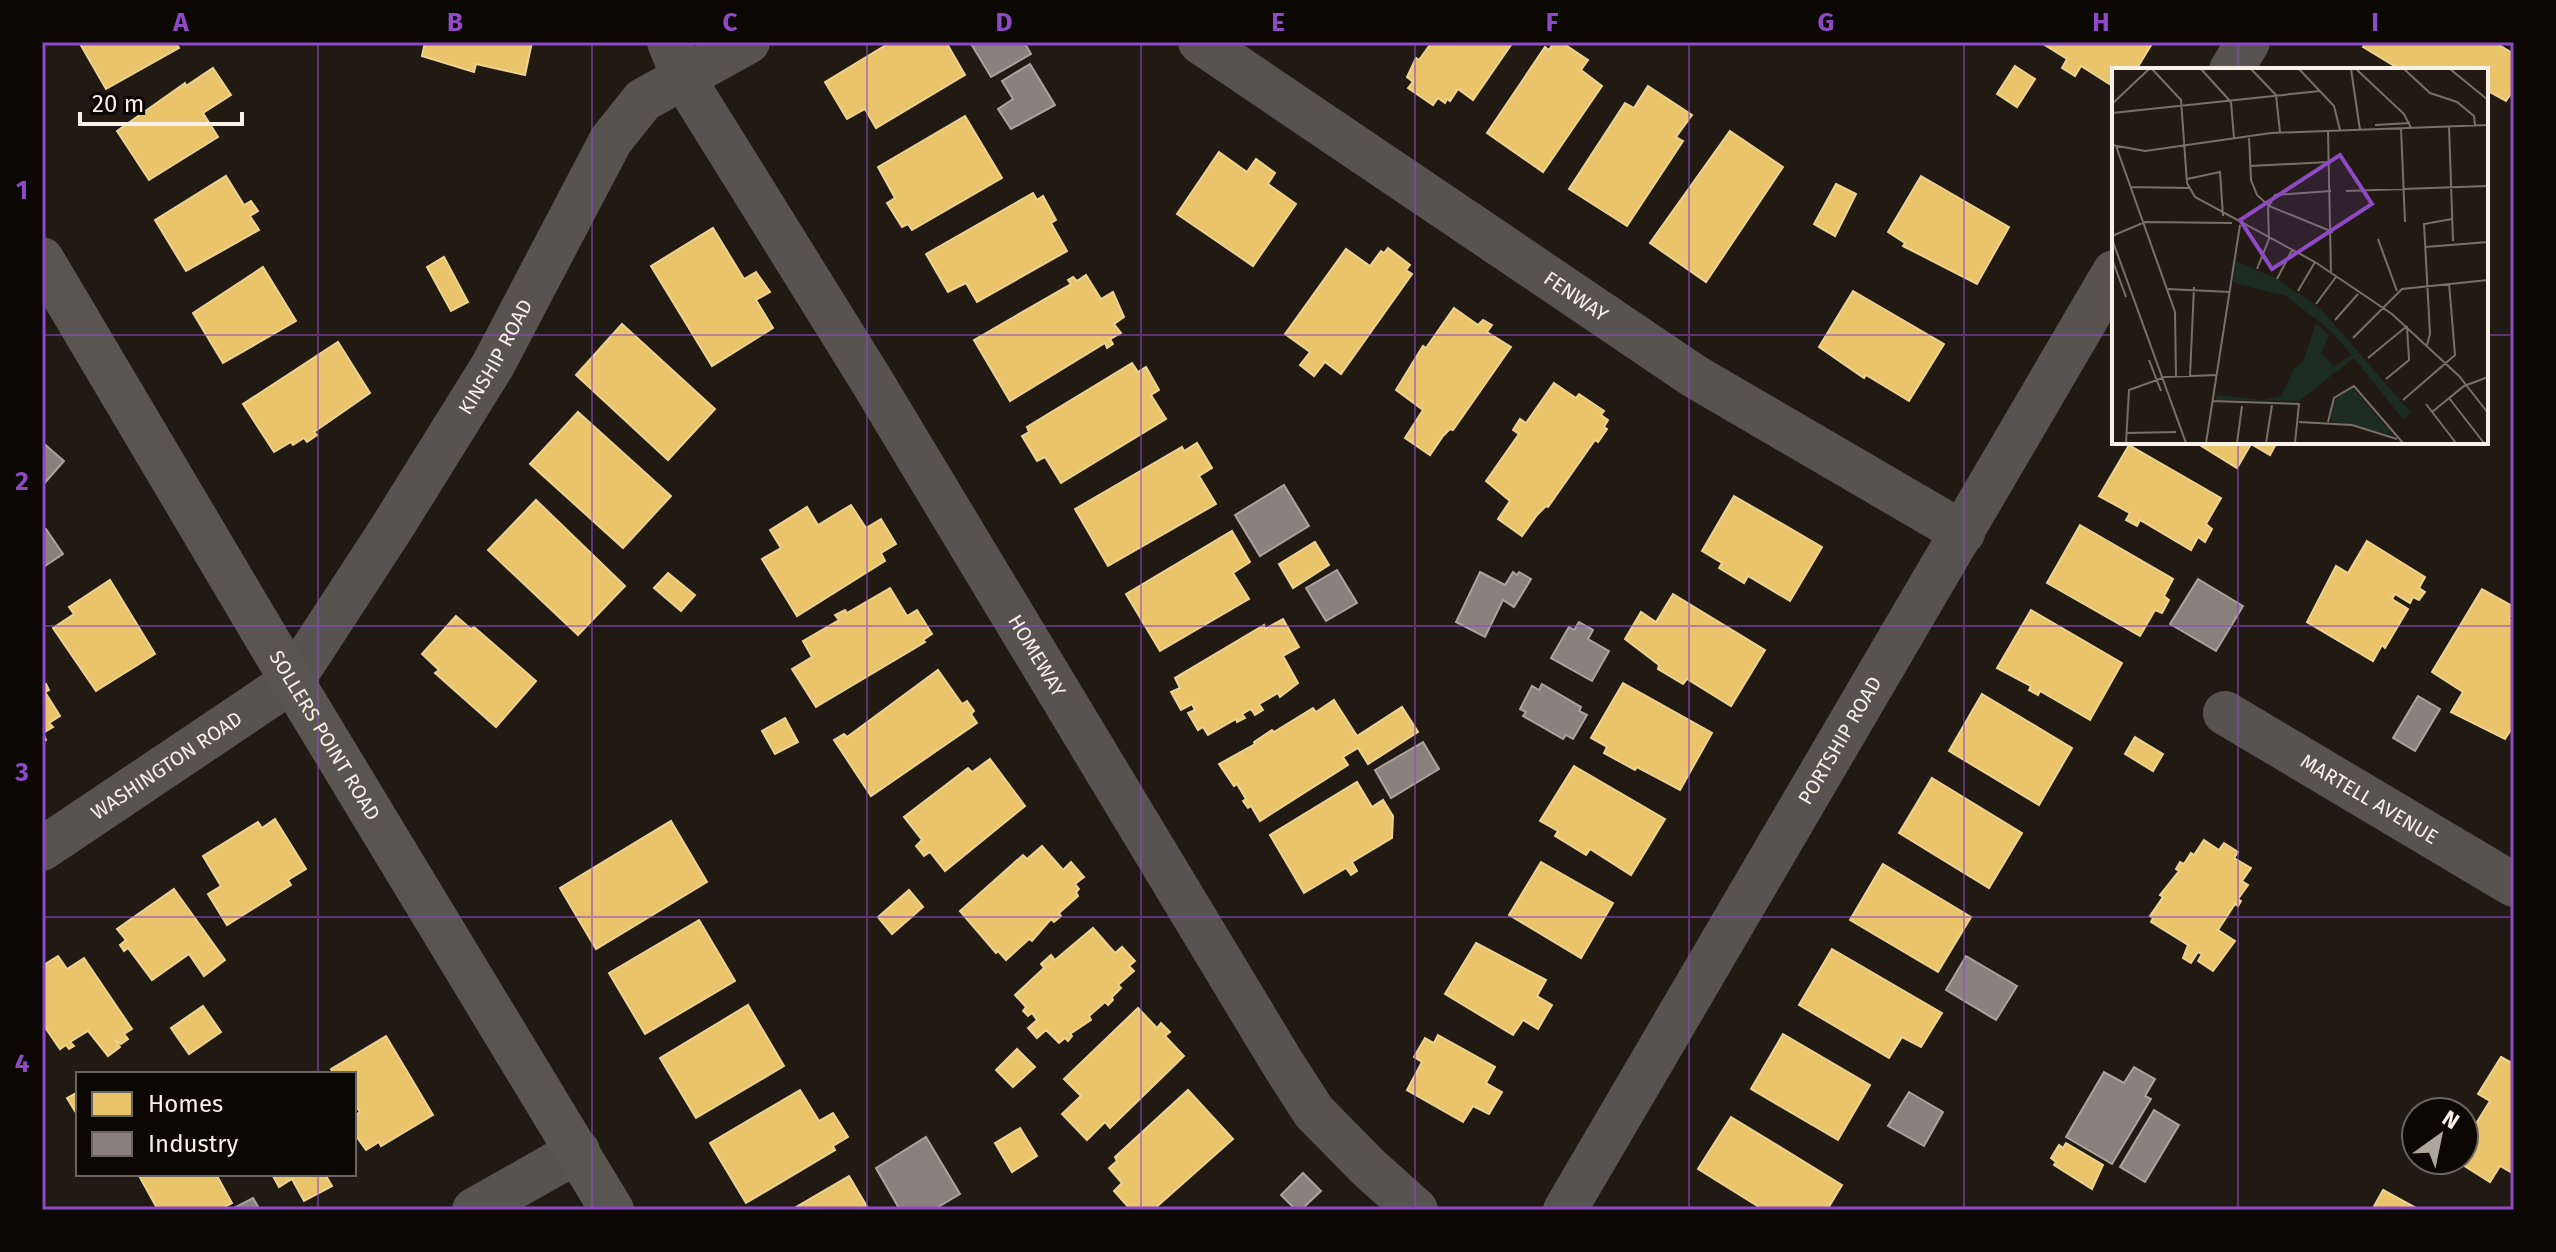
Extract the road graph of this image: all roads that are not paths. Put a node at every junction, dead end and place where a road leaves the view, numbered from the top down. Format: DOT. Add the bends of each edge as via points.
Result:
graph roads {
  1 [pos="748,42"];
  2 [pos="1200,42"];
  3 [pos="2248,42"];
  4 [pos="677,61"];
  5 [pos="2232,68"];
  6 [pos="42,259"];
  7 [pos="2112,275"];
  8 [pos="1963,533"];
  9 [pos="292,681"];
  10 [pos="2225,713"];
  11 [pos="42,849"];
  12 [pos="2514,885"];
  13 [pos="578,1151"];
  14 [pos="474,1210"];
  15 [pos="612,1210"];
  16 [pos="1416,1210"];
  17 [pos="1565,1210"];
  1 -- 4 [label="street"];
  2 -- 8 [label="street, FENWAY" via="1694,376"];
  3 -- 5 [label="street"];
  4 -- 9 [label="street, KINSHIP ROAD" via="611,140 493,365"];
  4 -- 16 [label="street, HOMEWAY" via="1298,1088 1314,1112"];
  6 -- 9 [label="street, SOLLERS POINT ROAD"];
  7 -- 8 [label="street, PORTSHIP ROAD"];
  8 -- 17 [label="street, PORTSHIP ROAD"];
  9 -- 11 [label="street, WASHINGTON ROAD"];
  9 -- 13 [label="street, SOLLERS POINT ROAD"];
  10 -- 12 [label="street, MARTELL AVENUE"];
  13 -- 14 [label="street"];
  13 -- 15 [label="street, SOLLERS POINT ROAD"];
}
